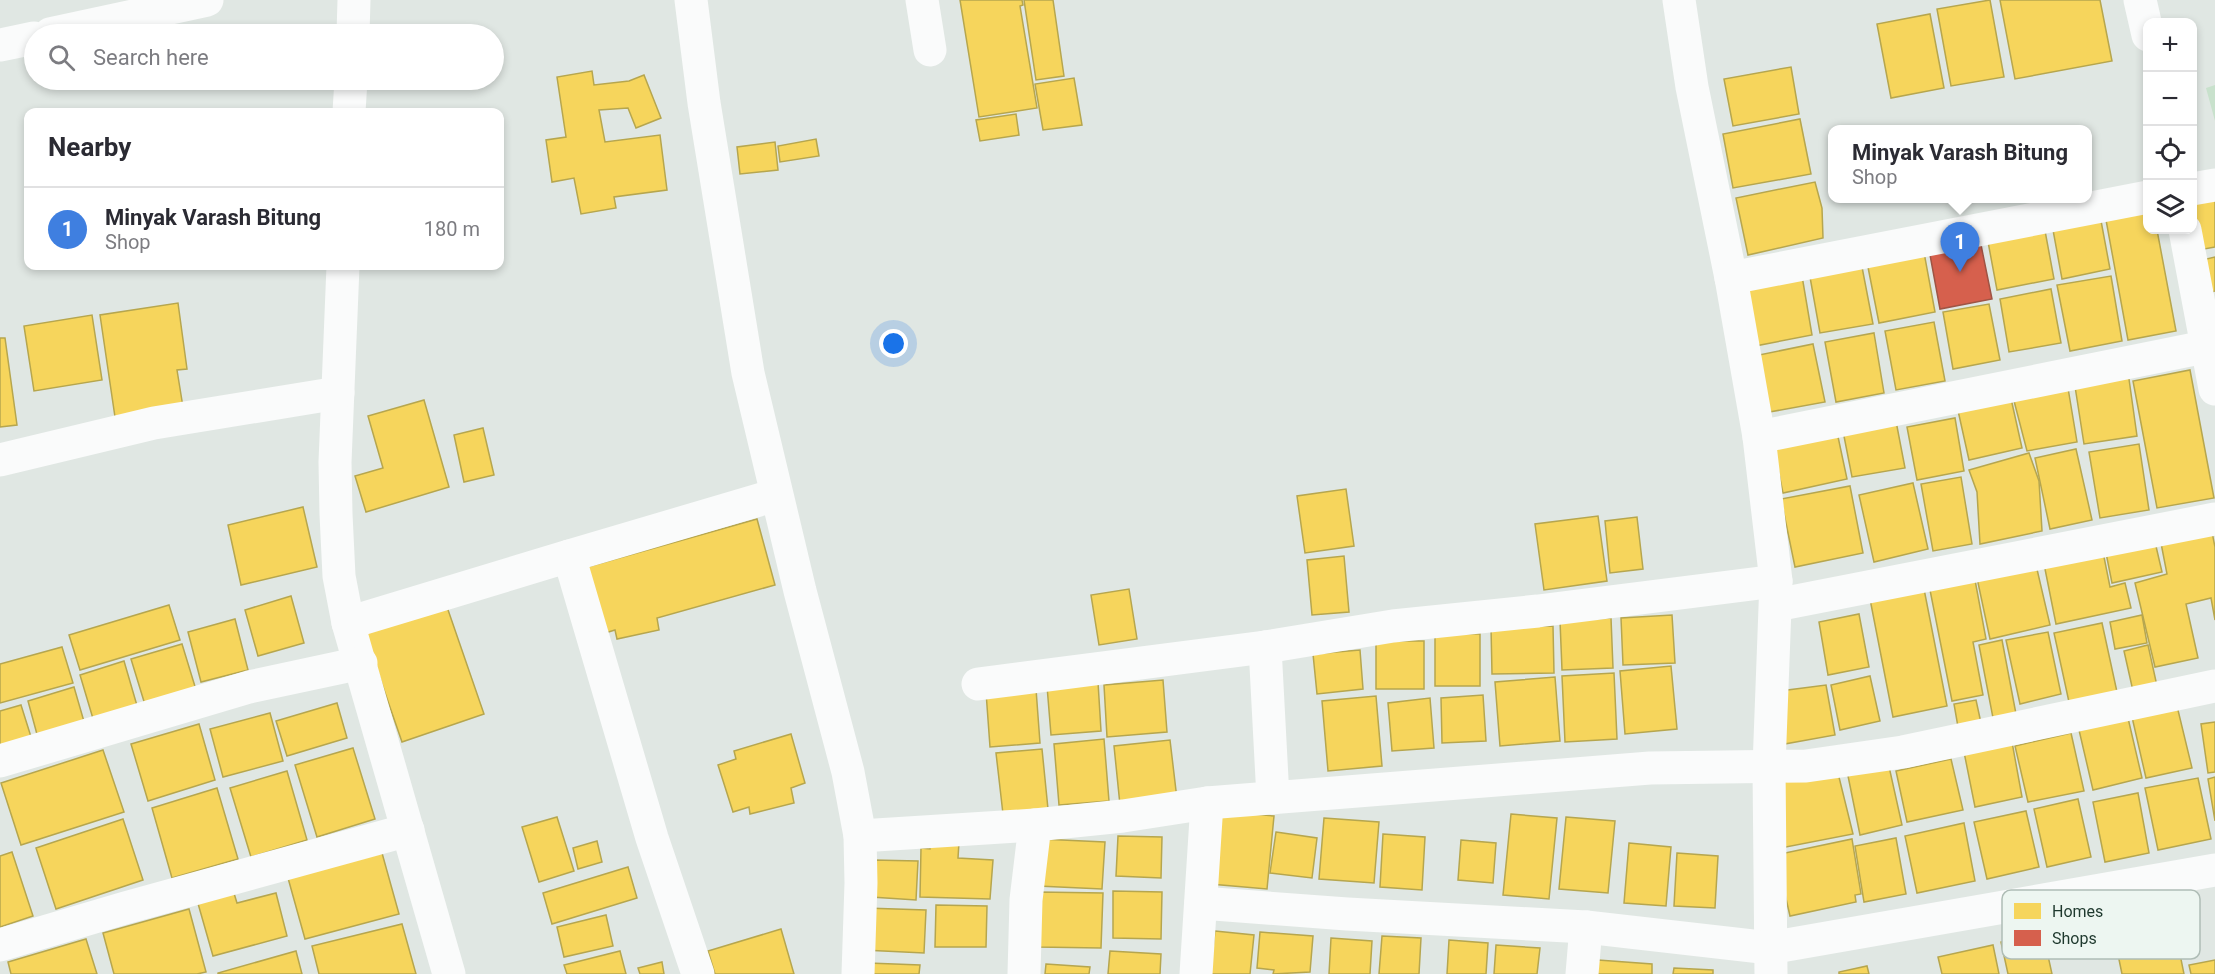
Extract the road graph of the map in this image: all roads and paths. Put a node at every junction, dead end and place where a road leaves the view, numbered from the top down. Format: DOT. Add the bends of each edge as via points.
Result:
graph roads {
  1 [pos="207,0"];
  2 [pos="354,0"];
  3 [pos="691,0"];
  4 [pos="922,0"];
  5 [pos="1679,0"];
  6 [pos="2140,0"];
  7 [pos="2144,18"];
  8 [pos="96,24"];
  9 [pos="353,24"];
  10 [pos="24,40"];
  11 [pos="0,45"];
  12 [pos="930,50"];
  13 [pos="351,90"];
  14 [pos="350,108"];
  15 [pos="2215,185"];
  16 [pos="2197,188"];
  17 [pos="2143,198"];
  18 [pos="2186,234"];
  19 [pos="343,270"];
  20 [pos="1731,278"];
  21 [pos="2211,346"];
  22 [pos="2215,389"];
  23 [pos="338,393"];
  24 [pos="1759,437"];
  25 [pos="0,460"];
  26 [pos="776,495"];
  27 [pos="2215,519"];
  28 [pos="569,556"];
  29 [pos="1776,593"];
  30 [pos="348,623"];
  31 [pos="1264,646"];
  32 [pos="361,663"];
  33 [pos="978,684"];
  34 [pos="2215,686"];
  35 [pos="0,761"];
  36 [pos="1770,767"];
  37 [pos="1273,798"];
  38 [pos="1207,803"];
  39 [pos="1035,825"];
  40 [pos="408,830"];
  41 [pos="860,836"];
  42 [pos="2215,870"];
  43 [pos="2117,890"];
  44 [pos="1201,903"];
  45 [pos="2002,914"];
  46 [pos="1586,927"];
  47 [pos="0,945"];
  48 [pos="1771,961"];
  49 [pos="449,974"];
  50 [pos="698,974"];
  51 [pos="858,974"];
  52 [pos="1024,974"];
  53 [pos="1196,974"];
  54 [pos="1582,974"];
  1 -- 8 [label="street"];
  2 -- 9 [label="street"];
  3 -- 26 [label="street" via="740,326"];
  4 -- 12 [label="street"];
  5 -- 20 [label="street" via="1692,87"];
  6 -- 7 [label="street"];
  10 -- 11 [label="street"];
  13 -- 14 [label="street"];
  15 -- 16 [label="street"];
  17 -- 20 [label="street"];
  18 -- 21 [label="street"];
  19 -- 23 [label="street"];
  20 -- 24 [label="street"];
  21 -- 22 [label="street"];
  21 -- 24 [label="street"];
  23 -- 25 [label="street" via="154,423"];
  23 -- 30 [label="street" via="335,462 339,576"];
  24 -- 29 [label="street"];
  26 -- 28 [label="street"];
  26 -- 41 [label="street" via="848,772"];
  27 -- 29 [label="street"];
  28 -- 30 [label="street"];
  28 -- 50 [label="street" via="649,828"];
  29 -- 31 [label="street" via="1393,626"];
  29 -- 36 [label="street"];
  30 -- 32 [label="street"];
  31 -- 33 [label="street"];
  31 -- 37 [label="street"];
  32 -- 35 [label="street" via="249,687"];
  32 -- 40 [label="street"];
  34 -- 36 [label="street" via="1903,752 1806,766"];
  36 -- 37 [label="street" via="1650,768"];
  36 -- 48 [label="street"];
  37 -- 38 [label="street"];
  38 -- 39 [label="street"];
  38 -- 44 [label="street"];
  39 -- 41 [label="street"];
  39 -- 52 [label="street" via="1026,900"];
  40 -- 47 [label="street"];
  40 -- 49 [label="street"];
  41 -- 51 [label="street"];
  42 -- 43 [label="street"];
  44 -- 46 [label="street"];
  44 -- 53 [label="street"];
  45 -- 48 [label="street"];
  46 -- 48 [label="street"];
  46 -- 54 [label="street"];
}
